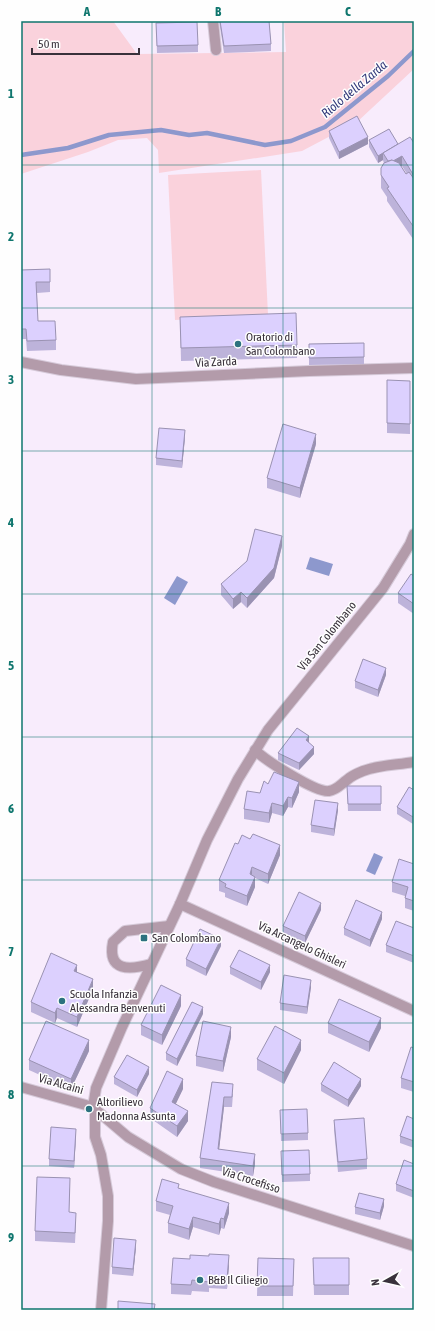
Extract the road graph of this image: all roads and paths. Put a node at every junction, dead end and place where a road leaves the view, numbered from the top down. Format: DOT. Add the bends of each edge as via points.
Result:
graph roads {
  1 [pos="213,21"];
  2 [pos="216,50"];
  3 [pos="21,362"];
  4 [pos="414,368"];
  5 [pos="414,534"];
  6 [pos="255,750"];
  7 [pos="414,762"];
  8 [pos="180,904"];
  9 [pos="169,926"];
  10 [pos="151,964"];
  11 [pos="414,1009"];
  12 [pos="21,1087"];
  13 [pos="94,1108"];
  14 [pos="414,1246"];
  15 [pos="101,1310"];
  1 -- 2 [label="street"];
  3 -- 4 [label="street, Via Zarda" via="136,379"];
  5 -- 6 [label="street, Via San Colombano" via="383,588 272,724"];
  6 -- 7 [label="street" via="262,757 307,784 329,791 364,771"];
  6 -- 8 [label="street, Via San Colombano" via="207,840"];
  8 -- 9 [label="street, Via San Colombano"];
  8 -- 11 [label="street, Via Arcangelo Ghisleri"];
  9 -- 10 [label="street, Via San Colombano"];
  9 -- 10 [label="street" via="125,931 113,942 112,956 120,966 136,968"];
  10 -- 13 [label="street, Via San Colombano" via="96,1088"];
  12 -- 13 [label="street, Via Alcaini"];
  13 -- 14 [label="street, Via Crocefisso" via="128,1137 181,1169"];
  13 -- 15 [label="street" via="95,1137 108,1196"];
}
